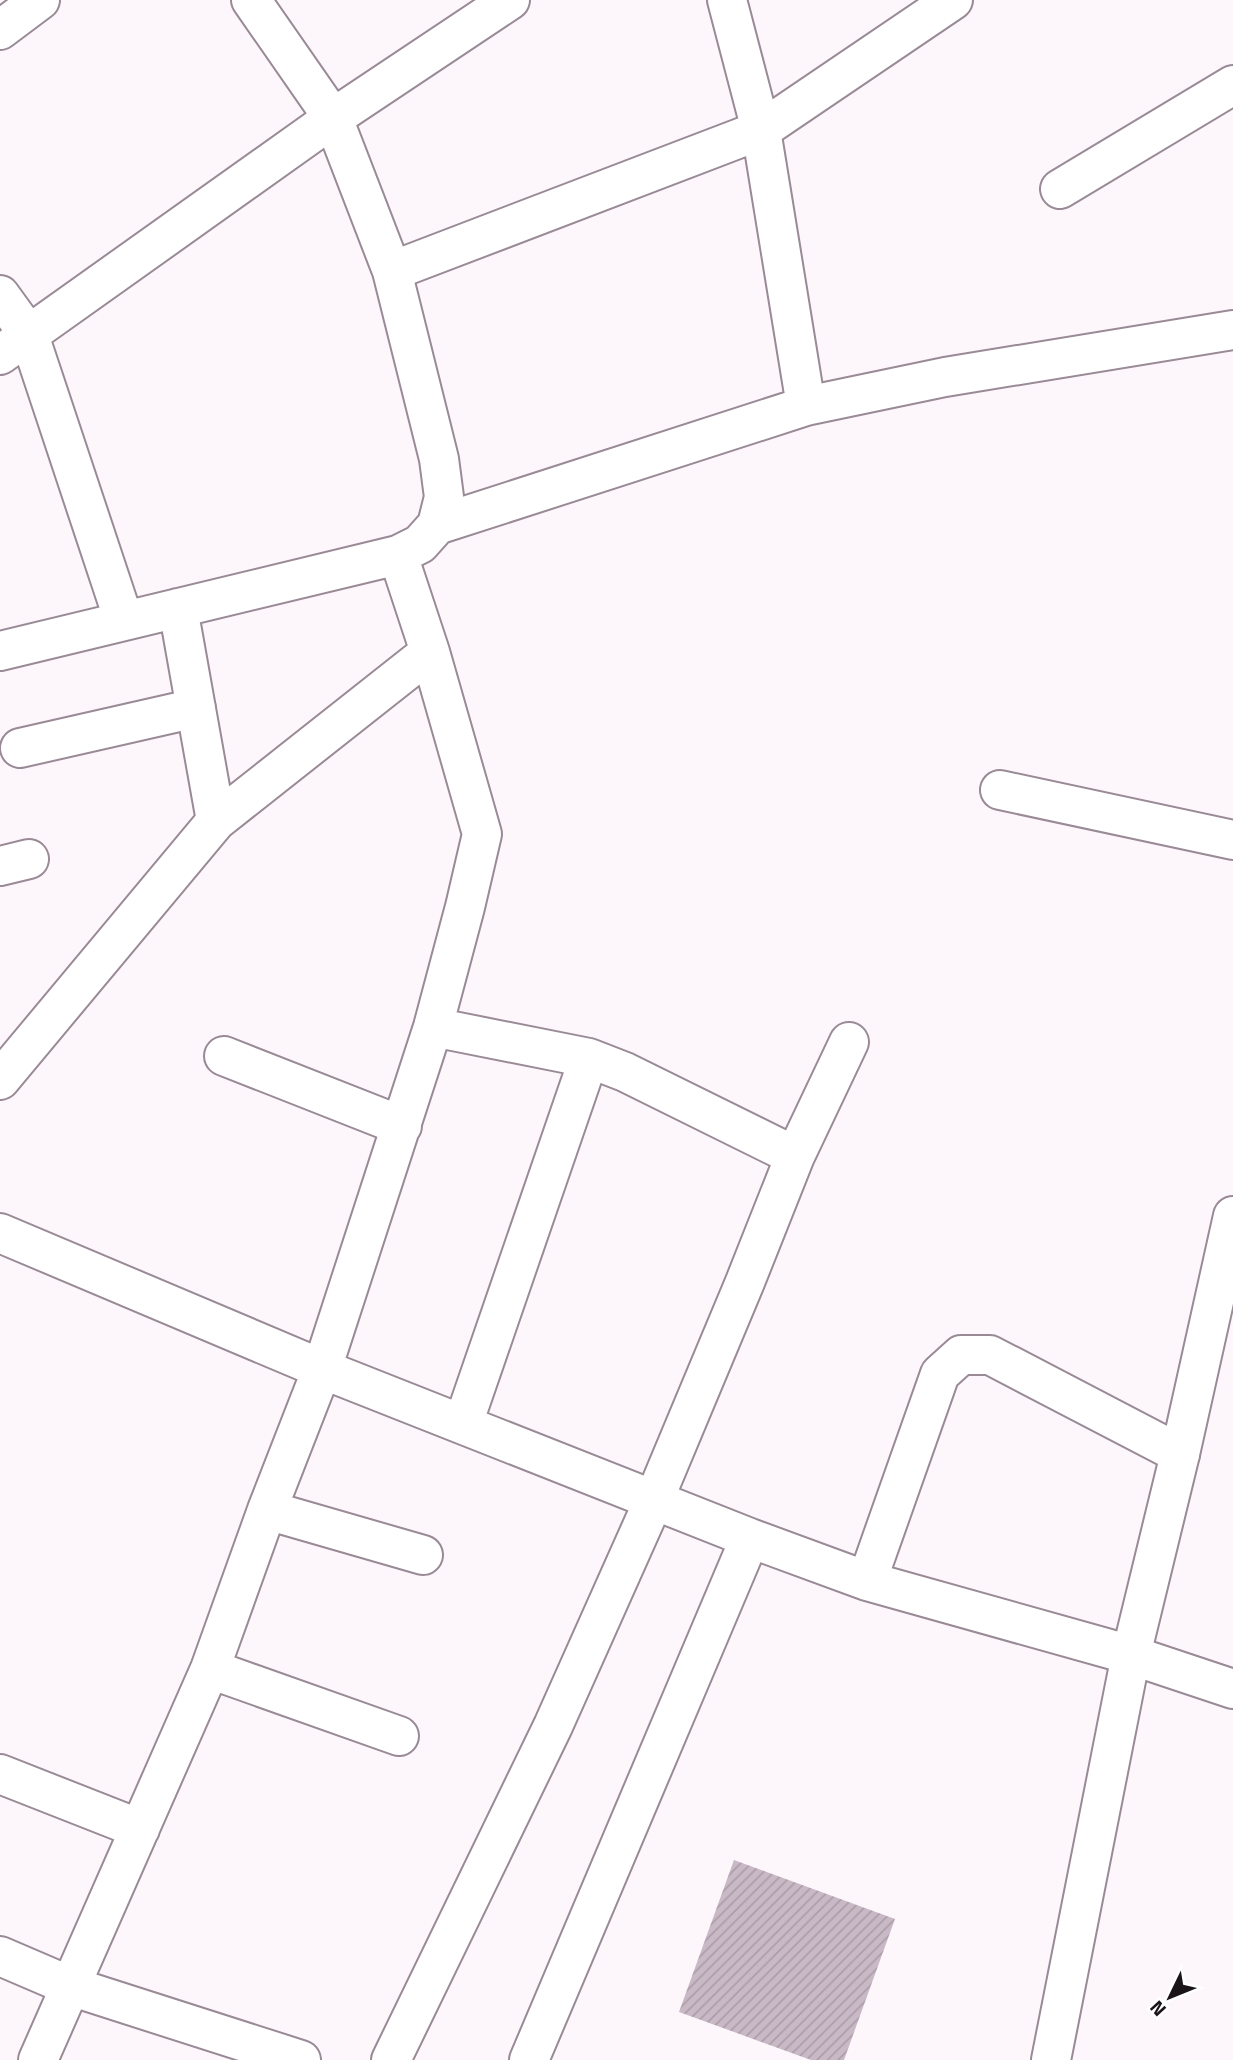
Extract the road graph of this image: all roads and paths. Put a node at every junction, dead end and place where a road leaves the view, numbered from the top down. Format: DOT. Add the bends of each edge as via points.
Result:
graph roads {
  1 [pos="40,0"];
  2 [pos="251,0"];
  3 [pos="510,0"];
  4 [pos="727,0"];
  5 [pos="953,0"];
  6 [pos="0,30"];
  7 [pos="1233,85"];
  8 [pos="333,118"];
  9 [pos="761,130"];
  10 [pos="1060,189"];
  11 [pos="392,271"];
  12 [pos="0,295"];
  13 [pos="1233,330"];
  14 [pos="15,345"];
  15 [pos="806,406"];
  16 [pos="437,526"];
  17 [pos="398,555"];
  18 [pos="178,608"];
  19 [pos="124,621"];
  20 [pos="0,651"];
  21 [pos="430,652"];
  22 [pos="196,708"];
  23 [pos="20,748"];
  24 [pos="1000,790"];
  25 [pos="216,821"];
  26 [pos="1233,840"];
  27 [pos="433,1027"];
  28 [pos="849,1042"];
  29 [pos="224,1056"];
  30 [pos="589,1058"];
  31 [pos="0,1080"];
  32 [pos="402,1126"];
  33 [pos="795,1156"];
  34 [pos="1233,1216"];
  35 [pos="0,1233"];
  36 [pos="1226,1283"];
  37 [pos="323,1369"];
  38 [pos="463,1424"];
  39 [pos="1180,1454"];
  40 [pos="653,1502"];
  41 [pos="267,1510"];
  42 [pos="750,1538"];
  43 [pos="424,1555"];
  44 [pos="867,1581"];
  45 [pos="1131,1655"];
  46 [pos="210,1669"];
  47 [pos="1233,1689"];
  48 [pos="399,1736"];
  49 [pos="0,1774"];
  50 [pos="140,1829"];
  51 [pos="0,1956"];
  52 [pos="70,1986"];
  53 [pos="38,2060"];
  54 [pos="301,2060"];
  55 [pos="391,2060"];
  56 [pos="528,2060"];
  57 [pos="1051,2060"];
  1 -- 6 [label="street"];
  2 -- 8 [label="street"];
  3 -- 8 [label="street"];
  4 -- 9 [label="street"];
  5 -- 9 [label="street"];
  7 -- 10 [label="street"];
  8 -- 11 [label="street"];
  8 -- 14 [label="street"];
  9 -- 11 [label="street"];
  9 -- 15 [label="street"];
  11 -- 16 [label="street" via="439,459 444,497"];
  12 -- 14 [label="street"];
  13 -- 15 [label="street" via="945,377"];
  14 -- 19 [label="street"];
  15 -- 16 [label="street"];
  16 -- 17 [label="street" via="420,544"];
  17 -- 18 [label="street"];
  17 -- 21 [label="street"];
  18 -- 19 [label="street"];
  18 -- 22 [label="street"];
  19 -- 20 [label="street"];
  21 -- 25 [label="street"];
  21 -- 27 [label="street" via="482,834"];
  22 -- 23 [label="street"];
  22 -- 25 [label="street"];
  24 -- 26 [label="street"];
  25 -- 31 [label="street"];
  27 -- 30 [label="street"];
  27 -- 32 [label="street"];
  28 -- 33 [label="street"];
  29 -- 32 [label="street"];
  30 -- 33 [label="street"];
  30 -- 38 [label="street"];
  32 -- 37 [label="street"];
  33 -- 40 [label="street"];
  34 -- 36 [label="street"];
  35 -- 37 [label="street"];
  36 -- 39 [label="street"];
  37 -- 38 [label="street"];
  37 -- 41 [label="street"];
  38 -- 40 [label="street"];
  39 -- 44 [label="street" via="990,1355 961,1355 940,1374"];
  39 -- 45 [label="street"];
  40 -- 42 [label="street"];
  40 -- 55 [label="street" via="553,1726"];
  41 -- 43 [label="street"];
  41 -- 46 [label="street"];
  42 -- 44 [label="street"];
  42 -- 56 [label="street"];
  44 -- 45 [label="street"];
  45 -- 47 [label="street"];
  45 -- 57 [label="street"];
  46 -- 48 [label="street"];
  46 -- 50 [label="street"];
  49 -- 50 [label="street"];
  50 -- 52 [label="street"];
  51 -- 52 [label="street"];
  52 -- 53 [label="street"];
  52 -- 54 [label="street"];
}
